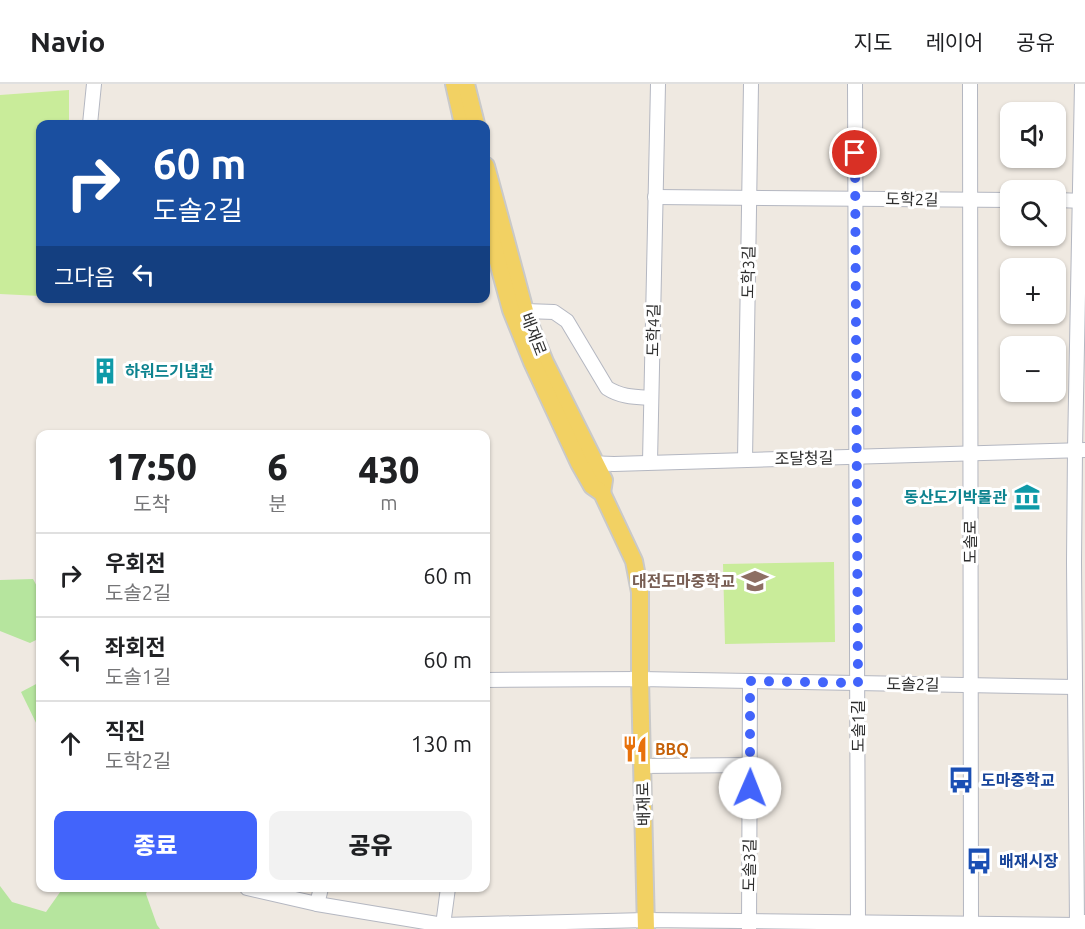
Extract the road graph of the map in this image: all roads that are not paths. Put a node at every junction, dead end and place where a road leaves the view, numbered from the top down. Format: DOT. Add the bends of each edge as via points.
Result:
graph roads {
  1 [pos="94,84"];
  2 [pos="454,84"];
  3 [pos="466,84"];
  4 [pos="658,84"];
  5 [pos="751,84"];
  6 [pos="855,84"];
  7 [pos="970,84"];
  8 [pos="1082,84"];
  9 [pos="90,120"];
  10 [pos="462,120"];
  11 [pos="475,120"];
  12 [pos="490,187"];
  13 [pos="655,197"];
  14 [pos="749,198"];
  15 [pos="855,199"];
  16 [pos="970,200"];
  17 [pos="1000,200"];
  18 [pos="1066,200"];
  19 [pos="1082,201"];
  20 [pos="490,227"];
  21 [pos="504,260"];
  22 [pos="525,311"];
  23 [pos="651,398"];
  24 [pos="1080,450"];
  25 [pos="970,453"];
  26 [pos="857,457"];
  27 [pos="745,460"];
  28 [pos="650,462"];
  29 [pos="587,463"];
  30 [pos="1079,561"];
  31 [pos="640,679"];
  32 [pos="490,680"];
  33 [pos="750,681"];
  34 [pos="858,683"];
  35 [pos="970,685"];
  36 [pos="1075,687"];
  37 [pos="750,765"];
  38 [pos="642,766"];
  39 [pos="264,892"];
  40 [pos="320,892"];
  41 [pos="447,892"];
  42 [pos="317,904"];
  43 [pos="858,923"];
  44 [pos="443,925"];
  45 [pos="646,925"];
  46 [pos="1082,925"];
  47 [pos="749,926"];
  48 [pos="971,927"];
  1 -- 9 [label="street"];
  2 -- 10 [label="main road"];
  3 -- 11 [label="main road"];
  4 -- 13 [label="street, 도학4길"];
  5 -- 14 [label="street, 도학3길"];
  6 -- 15 [label="street"];
  7 -- 16 [label="street, 도솔로"];
  8 -- 19 [label="street"];
  12 -- 21 [label="main road, 배재로"];
  13 -- 14 [label="street"];
  13 -- 23 [label="street, 도학4길"];
  14 -- 15 [label="street, 도학2길"];
  14 -- 27 [label="street, 도학3길"];
  15 -- 16 [label="street, 도학2길"];
  15 -- 26 [label="street"];
  16 -- 17 [label="street, 도학2길"];
  16 -- 25 [label="street, 도솔로"];
  18 -- 19 [label="street"];
  19 -- 24 [label="street"];
  20 -- 21 [label="main road, 배재로"];
  21 -- 22 [label="main road, 배재로"];
  21 -- 29 [label="main road, 배재로" via="511,310 532,362"];
  22 -- 23 [label="street" via="554,312 567,321 607,388 614,393"];
  22 -- 29 [label="main road, 배재로"];
  23 -- 28 [label="street, 도학4길"];
  24 -- 25 [label="street, 조달청길"];
  24 -- 30 [label="street"];
  25 -- 26 [label="street, 조달청길"];
  25 -- 35 [label="street, 도솔로"];
  26 -- 27 [label="street, 조달청길"];
  26 -- 34 [label="street, 도솔1길"];
  27 -- 28 [label="street, 조달청길"];
  28 -- 29 [label="street, 조달청길"];
  29 -- 31 [label="main road, 배재로" via="592,486 602,493 634,561 640,592"];
  30 -- 36 [label="street"];
  31 -- 32 [label="street"];
  31 -- 33 [label="street, 도솔2길"];
  31 -- 38 [label="main road, 배재로"];
  33 -- 34 [label="street, 도솔2길"];
  33 -- 37 [label="street, 도솔3길"];
  34 -- 35 [label="street, 도솔2길"];
  34 -- 43 [label="street, 도솔1길"];
  35 -- 36 [label="street, 도솔2길"];
  35 -- 48 [label="street, 도솔로"];
  36 -- 46 [label="street"];
  37 -- 38 [label="street"];
  37 -- 47 [label="street, 도솔3길"];
  38 -- 45 [label="main road, 배재로"];
  39 -- 42 [label="street"];
  40 -- 42 [label="street"];
  41 -- 44 [label="street"];
  42 -- 44 [label="street"];
  43 -- 47 [label="street"];
  43 -- 48 [label="street"];
  44 -- 45 [label="street"];
  45 -- 47 [label="street"];
  46 -- 48 [label="street"];
}
